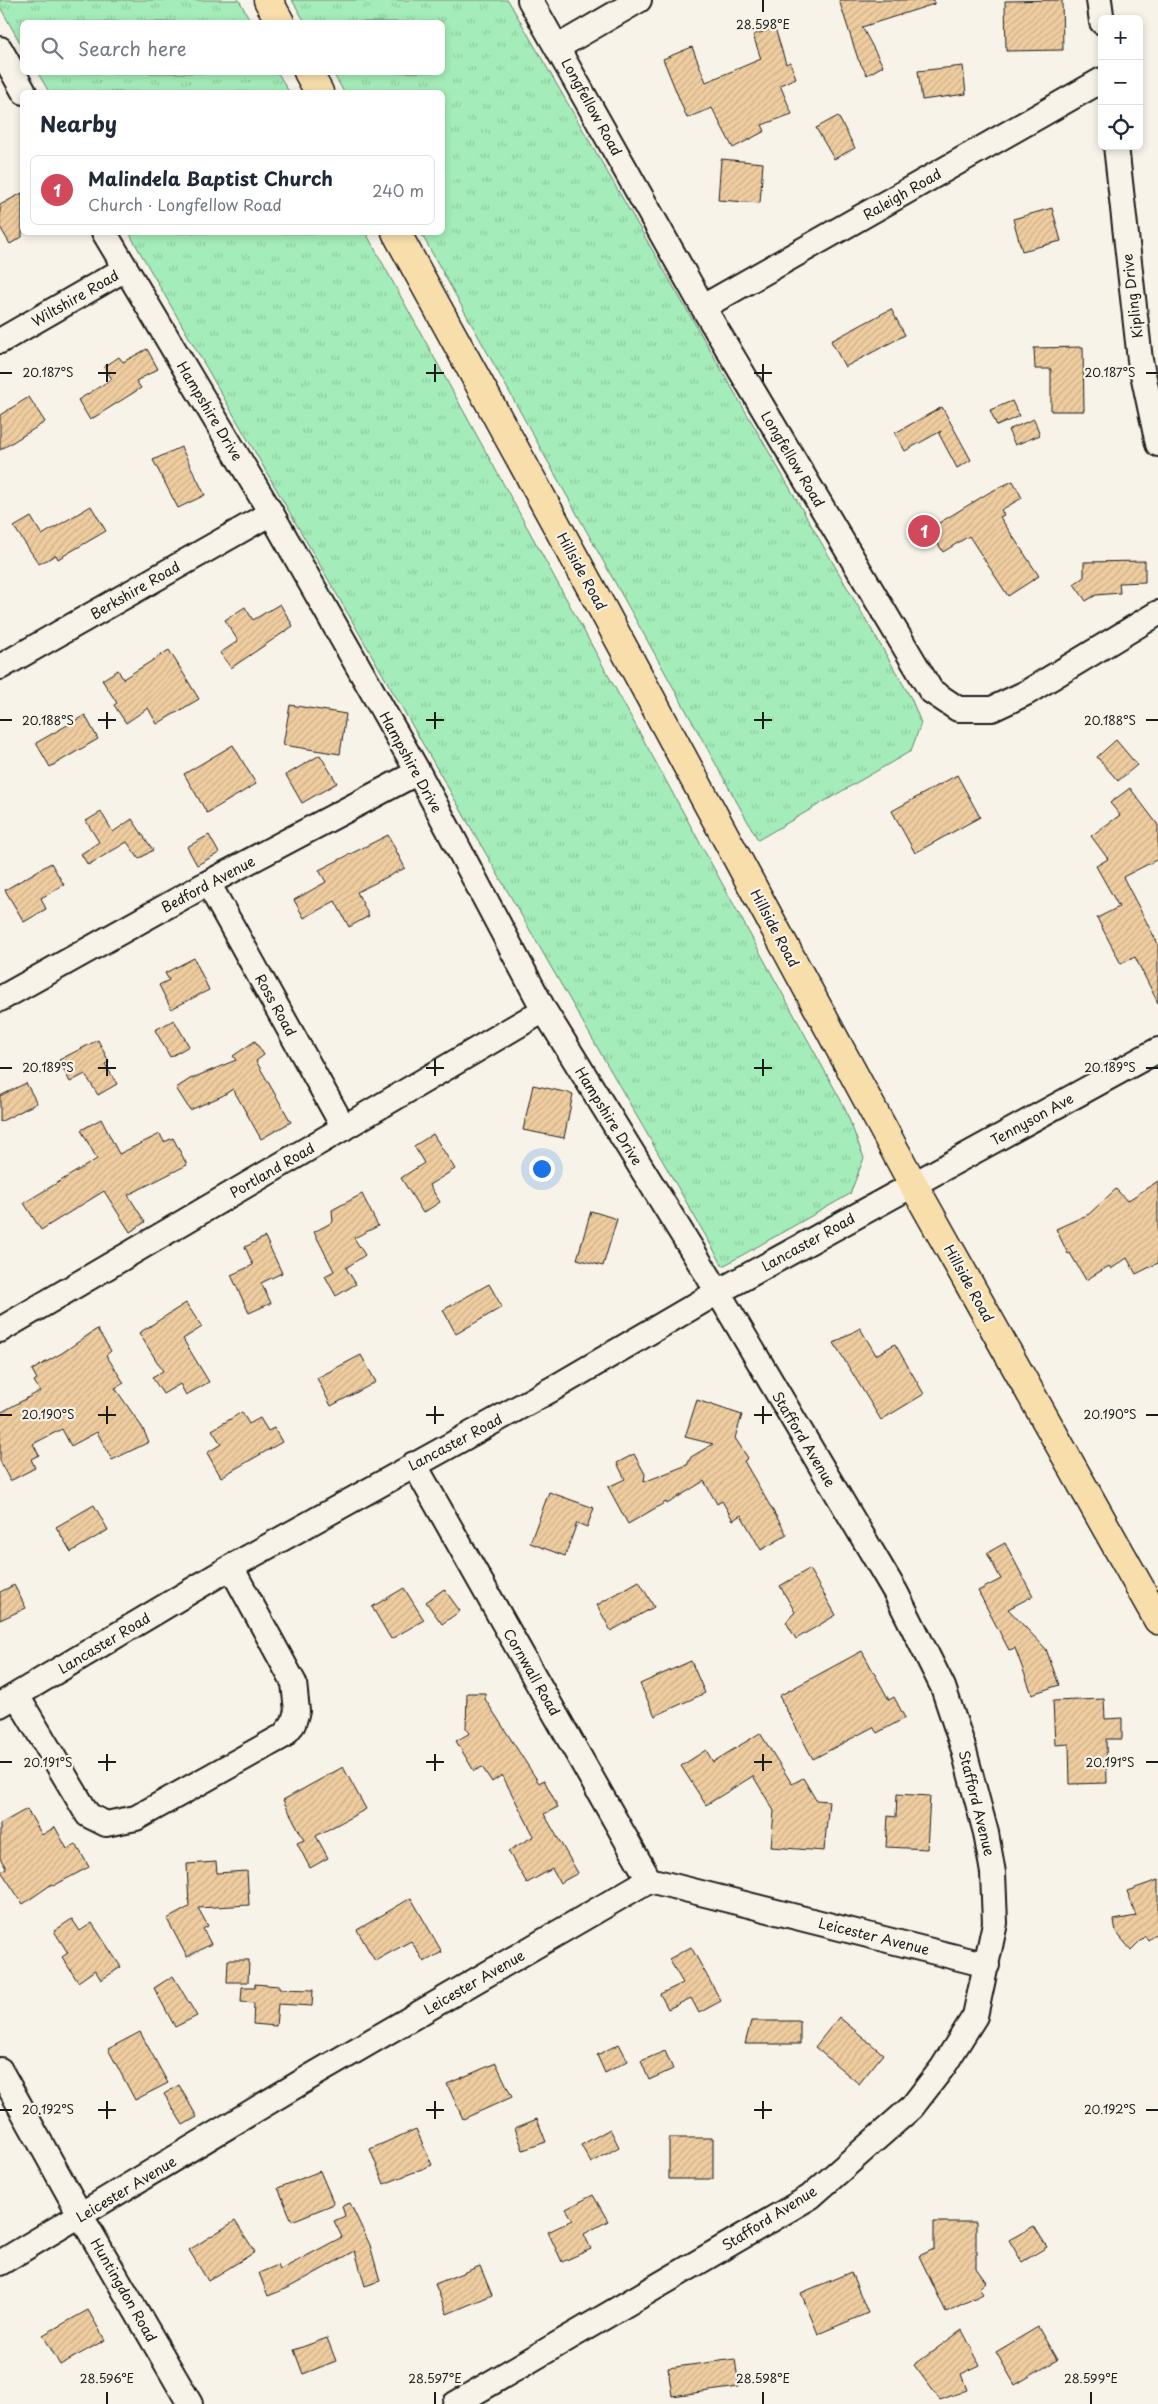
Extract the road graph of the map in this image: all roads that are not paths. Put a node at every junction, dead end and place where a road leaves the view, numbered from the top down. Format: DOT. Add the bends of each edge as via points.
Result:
graph roads {
  1 [pos="268,0"];
  2 [pos="530,0"];
  3 [pos="639,0"];
  4 [pos="1099,0"];
  5 [pos="1101,15"];
  6 [pos="279,20"];
  7 [pos="558,48"];
  8 [pos="0,49"];
  9 [pos="310,75"];
  10 [pos="1098,82"];
  11 [pos="23,90"];
  12 [pos="318,90"];
  13 [pos="1116,150"];
  14 [pos="106,235"];
  15 [pos="398,235"];
  16 [pos="125,270"];
  17 [pos="703,307"];
  18 [pos="0,341"];
  19 [pos="1158,444"];
  20 [pos="271,513"];
  21 [pos="1158,613"];
  22 [pos="0,668"];
  23 [pos="418,772"];
  24 [pos="208,883"];
  25 [pos="0,999"];
  26 [pos="544,1010"];
  27 [pos="1156,1056"];
  28 [pos="344,1128"];
  29 [pos="913,1184"];
  30 [pos="718,1292"];
  31 [pos="0,1330"];
  32 [pos="414,1464"];
  33 [pos="230,1567"];
  34 [pos="1158,1620"];
  35 [pos="8,1700"];
  36 [pos="649,1880"];
  37 [pos="987,1965"];
  38 [pos="0,2070"];
  39 [pos="81,2216"];
  40 [pos="0,2263"];
  41 [pos="190,2404"];
  42 [pos="455,2404"];
  1 -- 6 [label="main road"];
  2 -- 7 [label="street, Longfellow Road"];
  3 -- 7 [label="street"];
  4 -- 5 [label="street"];
  7 -- 17 [label="street, Longfellow Road"];
  8 -- 11 [label="street"];
  9 -- 12 [label="main road"];
  10 -- 17 [label="street, Raleigh Road"];
  13 -- 19 [label="street, Kipling Drive" via="1140,360"];
  14 -- 16 [label="street, Hampshire Drive"];
  15 -- 29 [label="main road, Hillside Road"];
  16 -- 18 [label="street, Wiltshire Road"];
  16 -- 20 [label="street, Hampshire Drive"];
  17 -- 21 [label="street, Longfellow Road" via="931,692 958,709 992,708 1026,693"];
  20 -- 22 [label="street, Berkshire Road"];
  20 -- 23 [label="street, Hampshire Drive"];
  23 -- 24 [label="street, Bedford Avenue"];
  23 -- 26 [label="street, Hampshire Drive"];
  24 -- 25 [label="street, Bedford Avenue"];
  24 -- 28 [label="street, Ross Road"];
  26 -- 28 [label="street, Portland Road"];
  26 -- 30 [label="street, Hampshire Drive"];
  27 -- 29 [label="street, Tennyson Ave"];
  28 -- 31 [label="street, Portland Road"];
  29 -- 30 [label="street, Lancaster Road"];
  29 -- 34 [label="main road, Hillside Road"];
  30 -- 32 [label="street, Lancaster Road" via="554,1388"];
  30 -- 37 [label="street, Stafford Avenue" via="896,1592 943,1687 966,1756 992,1865 995,1922"];
  32 -- 33 [label="street, Lancaster Road"];
  32 -- 36 [label="street, Cornwall Road"];
  33 -- 35 [label="street, Lancaster Road"];
  33 -- 35 [label="street" via="294,1683 297,1711 293,1724 283,1736 136,1818 106,1824 88,1815"];
  36 -- 37 [label="street, Leicester Avenue"];
  36 -- 39 [label="street, Leicester Avenue" via="315,2074"];
  37 -- 42 [label="street, Stafford Avenue" via="975,2016 912,2107 810,2197"];
  38 -- 39 [label="street, Huntingdon Road"];
  39 -- 40 [label="street, Leicester Avenue"];
  39 -- 41 [label="street, Huntingdon Road"];
}
